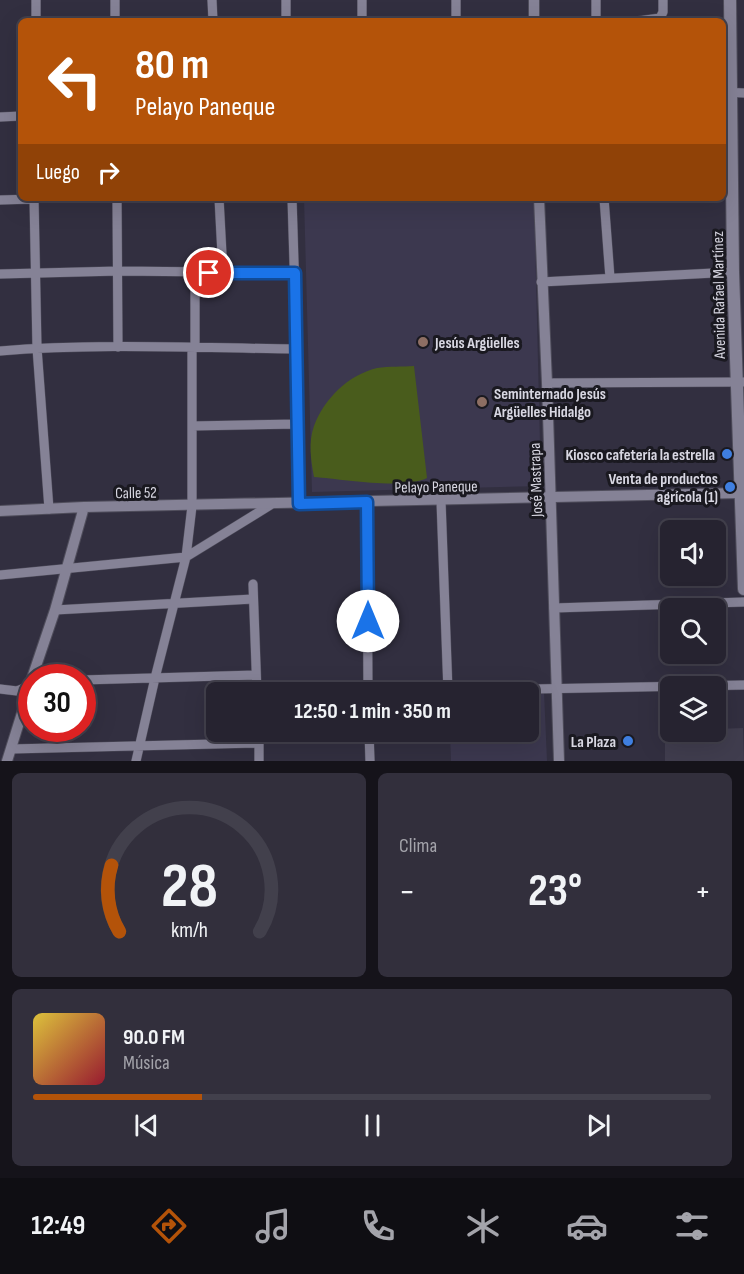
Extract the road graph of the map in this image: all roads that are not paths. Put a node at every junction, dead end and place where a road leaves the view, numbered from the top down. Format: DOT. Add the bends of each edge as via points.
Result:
graph roads {
  1 [pos="36,0"];
  2 [pos="116,0"];
  3 [pos="212,0"];
  4 [pos="286,0"];
  5 [pos="362,0"];
  6 [pos="456,0"];
  7 [pos="534,0"];
  8 [pos="596,0"];
  9 [pos="663,0"];
  10 [pos="730,0"];
  11 [pos="36,18"];
  12 [pos="115,18"];
  13 [pos="213,18"];
  14 [pos="286,18"];
  15 [pos="362,18"];
  16 [pos="456,18"];
  17 [pos="534,18"];
  18 [pos="596,18"];
  19 [pos="660,18"];
  20 [pos="727,92"];
  21 [pos="744,93"];
  22 [pos="18,116"];
  23 [pos="0,117"];
  24 [pos="18,199"];
  25 [pos="0,200"];
  26 [pos="34,201"];
  27 [pos="117,201"];
  28 [pos="219,201"];
  29 [pos="292,201"];
  30 [pos="539,201"];
  31 [pos="604,201"];
  32 [pos="739,208"];
  33 [pos="119,271"];
  34 [pos="36,272"];
  35 [pos="733,272"];
  36 [pos="195,273"];
  37 [pos="223,273"];
  38 [pos="295,273"];
  39 [pos="0,274"];
  40 [pos="610,278"];
  41 [pos="542,282"];
  42 [pos="739,298"];
  43 [pos="118,346"];
  44 [pos="37,348"];
  45 [pos="193,348"];
  46 [pos="297,349"];
  47 [pos="0,351"];
  48 [pos="740,382"];
  49 [pos="547,383"];
  50 [pos="299,424"];
  51 [pos="192,426"];
  52 [pos="743,494"];
  53 [pos="550,498"];
  54 [pos="441,501"];
  55 [pos="367,502"];
  56 [pos="272,504"];
  57 [pos="299,504"];
  58 [pos="192,506"];
  59 [pos="84,507"];
  60 [pos="49,509"];
  61 [pos="0,511"];
  62 [pos="186,557"];
  63 [pos="66,570"];
  64 [pos="0,575"];
  65 [pos="253,584"];
  66 [pos="744,589"];
  67 [pos="253,599"];
  68 [pos="744,602"];
  69 [pos="173,603"];
  70 [pos="554,608"];
  71 [pos="55,610"];
  72 [pos="37,664"];
  73 [pos="256,675"];
  74 [pos="154,678"];
  75 [pos="96,680"];
  76 [pos="256,682"];
  77 [pos="368,682"];
  78 [pos="448,682"];
  79 [pos="744,685"];
  80 [pos="539,689"];
  81 [pos="556,689"];
  82 [pos="0,690"];
  83 [pos="18,690"];
  84 [pos="18,726"];
  85 [pos="369,742"];
  86 [pos="259,743"];
  87 [pos="140,745"];
  88 [pos="11,749"];
  89 [pos="7,761"];
  90 [pos="136,761"];
  91 [pos="260,761"];
  92 [pos="370,761"];
  93 [pos="559,761"];
  1 -- 11 [label="street"];
  2 -- 12 [label="street"];
  3 -- 13 [label="street"];
  4 -- 14 [label="street"];
  5 -- 15 [label="street"];
  6 -- 16 [label="street"];
  7 -- 17 [label="street"];
  8 -- 18 [label="street"];
  9 -- 19 [label="street"];
  10 -- 20 [label="main road, Avenida Rafael Martínez"];
  20 -- 21 [label="street"];
  20 -- 32 [label="main road, Avenida Rafael Martínez"];
  22 -- 23 [label="street"];
  24 -- 25 [label="street"];
  26 -- 34 [label="street"];
  27 -- 33 [label="street"];
  28 -- 37 [label="street"];
  29 -- 38 [label="street"];
  30 -- 41 [label="street, José Mastrapa"];
  31 -- 40 [label="street"];
  32 -- 35 [label="main road, Avenida Rafael Martínez"];
  33 -- 34 [label="street"];
  33 -- 36 [label="street"];
  33 -- 43 [label="street"];
  34 -- 39 [label="street"];
  34 -- 44 [label="street"];
  35 -- 40 [label="street"];
  35 -- 42 [label="main road, Avenida Rafael Martínez"];
  36 -- 37 [label="street"];
  36 -- 45 [label="street"];
  37 -- 38 [label="street"];
  38 -- 46 [label="street"];
  40 -- 41 [label="street"];
  41 -- 49 [label="street, José Mastrapa"];
  42 -- 48 [label="main road, Avenida Rafael Martínez"];
  43 -- 44 [label="street"];
  43 -- 45 [label="street"];
  44 -- 47 [label="street"];
  44 -- 60 [label="street"];
  45 -- 46 [label="street"];
  45 -- 51 [label="street"];
  46 -- 50 [label="street"];
  48 -- 49 [label="street"];
  48 -- 52 [label="main road, Avenida Rafael Martínez"];
  49 -- 53 [label="street, José Mastrapa"];
  50 -- 51 [label="street"];
  50 -- 57 [label="street"];
  51 -- 58 [label="street"];
  52 -- 53 [label="street, Pelayo Paneque"];
  52 -- 66 [label="main road, Avenida Rafael Martínez"];
  53 -- 54 [label="street, Pelayo Paneque"];
  53 -- 70 [label="street, José Mastrapa"];
  54 -- 55 [label="street, Pelayo Paneque"];
  54 -- 78 [label="street"];
  55 -- 57 [label="street, Pelayo Paneque"];
  55 -- 77 [label="street"];
  56 -- 57 [label="street, Pelayo Paneque"];
  56 -- 58 [label="street, Calle 52"];
  56 -- 62 [label="street"];
  58 -- 59 [label="street, Calle 52"];
  58 -- 62 [label="street"];
  59 -- 60 [label="street, Calle 52"];
  59 -- 63 [label="street"];
  60 -- 61 [label="street, Calle 52"];
  62 -- 63 [label="street"];
  62 -- 69 [label="street"];
  63 -- 64 [label="street"];
  63 -- 71 [label="street"];
  65 -- 67 [label="street"];
  67 -- 69 [label="street"];
  67 -- 73 [label="street"];
  68 -- 70 [label="street"];
  69 -- 71 [label="street"];
  69 -- 74 [label="street"];
  70 -- 81 [label="street, José Mastrapa"];
  71 -- 72 [label="street"];
  73 -- 74 [label="street"];
  73 -- 76 [label="street"];
  74 -- 75 [label="street"];
  74 -- 87 [label="street"];
  79 -- 81 [label="street"];
  80 -- 81 [label="street"];
  81 -- 93 [label="street, José Mastrapa"];
  82 -- 83 [label="street"];
  84 -- 88 [label="street"];
  85 -- 92 [label="street"];
  86 -- 87 [label="street"];
  86 -- 91 [label="street"];
  87 -- 88 [label="street"];
  87 -- 90 [label="street"];
  88 -- 89 [label="street"];
}
